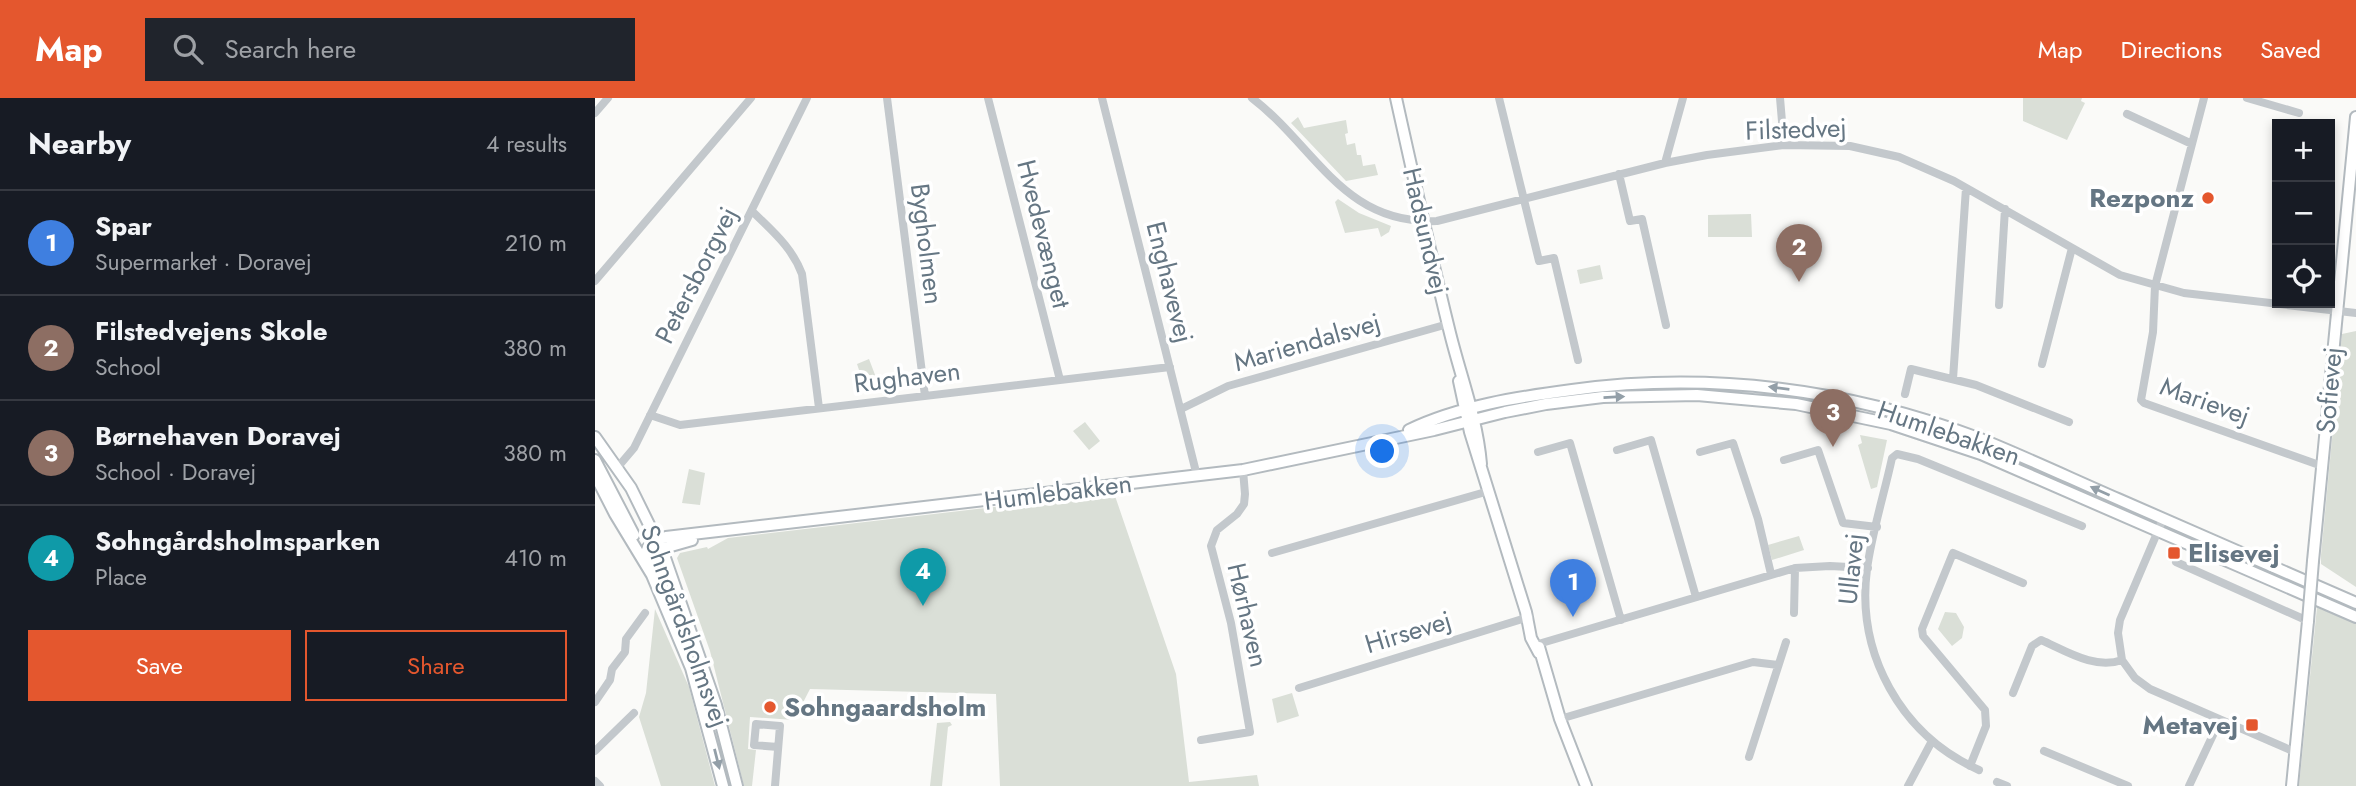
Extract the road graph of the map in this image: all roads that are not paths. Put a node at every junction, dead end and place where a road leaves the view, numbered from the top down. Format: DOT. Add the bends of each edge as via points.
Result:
graph roads {
  1 [pos="608,98"];
  2 [pos="751,98"];
  3 [pos="807,98"];
  4 [pos="887,98"];
  5 [pos="988,98"];
  6 [pos="1102,98"];
  7 [pos="1252,98"];
  8 [pos="1396,98"];
  9 [pos="1499,98"];
  10 [pos="1683,98"];
  11 [pos="1780,98"];
  12 [pos="2204,98"];
  13 [pos="2247,98"];
  14 [pos="595,113"];
  15 [pos="2299,113"];
  16 [pos="2127,114"];
  17 [pos="2356,117"];
  18 [pos="2192,144"];
  19 [pos="1784,145"];
  20 [pos="1665,163"];
  21 [pos="1619,174"];
  22 [pos="1966,188"];
  23 [pos="1523,199"];
  24 [pos="2005,209"];
  25 [pos="752,211"];
  26 [pos="1424,221"];
  27 [pos="2072,248"];
  28 [pos="595,281"];
  29 [pos="2155,286"];
  30 [pos="1999,305"];
  31 [pos="2337,311"];
  32 [pos="2356,313"];
  33 [pos="1448,324"];
  34 [pos="1665,325"];
  35 [pos="1578,360"];
  36 [pos="2042,365"];
  37 [pos="1170,367"];
  38 [pos="1954,379"];
  39 [pos="1060,380"];
  40 [pos="1905,394"];
  41 [pos="925,396"];
  42 [pos="819,408"];
  43 [pos="1181,409"];
  44 [pos="650,415"];
  45 [pos="1470,415"];
  46 [pos="2069,422"];
  47 [pos="595,437"];
  48 [pos="1617,450"];
  49 [pos="1538,452"];
  50 [pos="1700,452"];
  51 [pos="595,460"];
  52 [pos="1784,460"];
  53 [pos="2322,466"];
  54 [pos="617,468"];
  55 [pos="1243,470"];
  56 [pos="595,475"];
  57 [pos="1197,476"];
  58 [pos="1489,491"];
  59 [pos="2162,519"];
  60 [pos="2082,526"];
  61 [pos="1877,527"];
  62 [pos="2157,531"];
  63 [pos="659,544"];
  64 [pos="646,550"];
  65 [pos="1272,553"];
  66 [pos="2176,562"];
  67 [pos="646,563"];
  68 [pos="1867,568"];
  69 [pos="1795,569"];
  70 [pos="1772,574"];
  71 [pos="2023,583"];
  72 [pos="1696,597"];
  73 [pos="2356,603"];
  74 [pos="645,613"];
  75 [pos="1794,613"];
  76 [pos="1527,615"];
  77 [pos="2356,617"];
  78 [pos="1622,620"];
  79 [pos="2308,621"];
  80 [pos="1786,642"];
  81 [pos="1537,648"];
  82 [pos="2122,660"];
  83 [pos="1778,665"];
  84 [pos="1299,688"];
  85 [pos="2013,693"];
  86 [pos="595,702"];
  87 [pos="634,713"];
  88 [pos="1560,719"];
  89 [pos="2220,720"];
  90 [pos="1201,740"];
  91 [pos="1932,741"];
  92 [pos="778,747"];
  93 [pos="595,751"];
  94 [pos="2044,751"];
  95 [pos="2295,752"];
  96 [pos="1749,757"];
  97 [pos="1970,766"];
  98 [pos="1979,770"];
  99 [pos="595,781"];
  100 [pos="1997,782"];
  101 [pos="600,786"];
  102 [pos="723,786"];
  103 [pos="737,786"];
  104 [pos="775,786"];
  105 [pos="1585,786"];
  106 [pos="1908,786"];
  107 [pos="2007,786"];
  108 [pos="2128,786"];
  109 [pos="2189,786"];
  110 [pos="2292,786"];
  1 -- 14 [label="street"];
  2 -- 28 [label="street"];
  3 -- 25 [label="street, Petersborgvej"];
  4 -- 41 [label="street, Bygholmen"];
  5 -- 39 [label="street, Hvedevænget"];
  6 -- 37 [label="street, Enghavevej"];
  7 -- 26 [label="street, Filstedvej" via="1360,203 1398,218"];
  8 -- 26 [label="street, Hadsundvej"];
  9 -- 23 [label="street"];
  10 -- 20 [label="street"];
  11 -- 19 [label="street"];
  12 -- 18 [label="street"];
  13 -- 15 [label="street"];
  16 -- 18 [label="street"];
  17 -- 31 [label="street, Sofievej"];
  18 -- 29 [label="street"];
  19 -- 20 [label="street, Filstedvej"];
  19 -- 22 [label="street, Filstedvej" via="1832,144 1873,150 1925,167"];
  20 -- 21 [label="street, Filstedvej"];
  21 -- 23 [label="street, Filstedvej"];
  21 -- 34 [label="street" via="1630,221 1642,219"];
  22 -- 24 [label="street, Filstedvej"];
  22 -- 38 [label="street"];
  23 -- 26 [label="street, Filstedvej"];
  23 -- 35 [label="street" via="1539,261 1554,258"];
  24 -- 27 [label="street, Filstedvej"];
  24 -- 30 [label="street"];
  25 -- 42 [label="street" via="784,242 802,274"];
  25 -- 44 [label="street, Petersborgvej"];
  26 -- 33 [label="street, Hadsundvej"];
  27 -- 29 [label="street, Filstedvej" via="2120,275"];
  27 -- 36 [label="street"];
  29 -- 31 [label="street, Filstedvej"];
  29 -- 53 [label="street, Marievej" via="2153,332 2141,400"];
  31 -- 32 [label="street, Filstedvej"];
  31 -- 53 [label="street, Sofievej"];
  33 -- 43 [label="street, Mariendalsvej" via="1228,386"];
  33 -- 45 [label="street, Hadsundvej"];
  37 -- 39 [label="street, Rughaven"];
  37 -- 43 [label="street, Enghavevej"];
  38 -- 40 [label="street" via="1911,369"];
  38 -- 46 [label="street"];
  39 -- 41 [label="street, Rughaven"];
  41 -- 42 [label="street, Rughaven"];
  42 -- 44 [label="street, Rughaven" via="680,425"];
  43 -- 57 [label="street, Enghavevej"];
  44 -- 54 [label="street, Petersborgvej" via="634,448"];
  45 -- 55 [label="street, Humlebakken" via="1395,437"];
  45 -- 58 [label="street, Hadsundvej"];
  59 -- 45 [label="street, Humlebakken, one-way" via="1978,438 1894,411 1795,391 1702,382 1614,384 1539,395"];
  45 -- 62 [label="street, Humlebakken, one-way" via="1629,396 1697,395 1840,411 1981,454"];
  47 -- 54 [label="street, Sohngårdsholmsvej"];
  48 -- 72 [label="street" via="1651,440"];
  49 -- 78 [label="street" via="1570,443"];
  50 -- 70 [label="street" via="1733,443"];
  51 -- 64 [label="street"];
  52 -- 61 [label="street" via="1818,450 1843,523"];
  53 -- 79 [label="street, Sofievej, bridge"];
  54 -- 63 [label="street, Sohngårdsholmsvej"];
  55 -- 57 [label="street, Humlebakken"];
  55 -- 90 [label="street, Hørhaven" via="1244,503 1217,530 1211,546 1226,598 1250,732"];
  56 -- 67 [label="street, Sohngårdsholmsvej"];
  57 -- 63 [label="street, Humlebakken" via="718,532"];
  58 -- 65 [label="street"];
  58 -- 76 [label="street, Hadsundvej"];
  59 -- 62 [label="street"];
  59 -- 73 [label="street, Humlebakken"];
  60 -- 61 [label="street, Ullavej" via="1901,454 1894,456"];
  61 -- 68 [label="street, Ullavej"];
  62 -- 77 [label="street, Humlebakken"];
  62 -- 82 [label="street" via="2119,620"];
  63 -- 64 [label="street"];
  63 -- 103 [label="street, Sohngårdsholmsvej" via="713,695"];
  64 -- 67 [label="street"];
  66 -- 79 [label="street"];
  67 -- 102 [label="street, Sohngårdsholmsvej, one-way" via="691,668"];
  68 -- 69 [label="street"];
  68 -- 91 [label="street, Ullavej" via="1866,614 1875,657 1894,698"];
  69 -- 70 [label="street"];
  69 -- 75 [label="street"];
  70 -- 72 [label="street"];
  71 -- 97 [label="street" via="1953,553 1922,629 1923,636 1985,710 1986,726"];
  72 -- 78 [label="street"];
  74 -- 86 [label="street" via="626,639 625,652"];
  76 -- 81 [label="street, Hadsundvej"];
  76 -- 84 [label="street, Hirsevej"];
  78 -- 81 [label="street"];
  79 -- 95 [label="street, Sofievej"];
  80 -- 83 [label="street"];
  81 -- 88 [label="street, Hadsundvej"];
  82 -- 85 [label="street" via="2097,663 2041,640 2032,646"];
  82 -- 89 [label="street" via="2134,678 2150,689"];
  83 -- 88 [label="street" via="1753,662"];
  83 -- 96 [label="street"];
  87 -- 93 [label="street"];
  88 -- 105 [label="street, Hadsundvej"];
  89 -- 95 [label="street"];
  89 -- 109 [label="street"];
  91 -- 97 [label="street, Ullavej"];
  91 -- 106 [label="street"];
  92 -- 104 [label="street"];
  94 -- 108 [label="street"];
  95 -- 110 [label="street, Sofievej"];
  97 -- 98 [label="street, Ullavej"];
  99 -- 101 [label="street"];
  100 -- 107 [label="street"];
}
